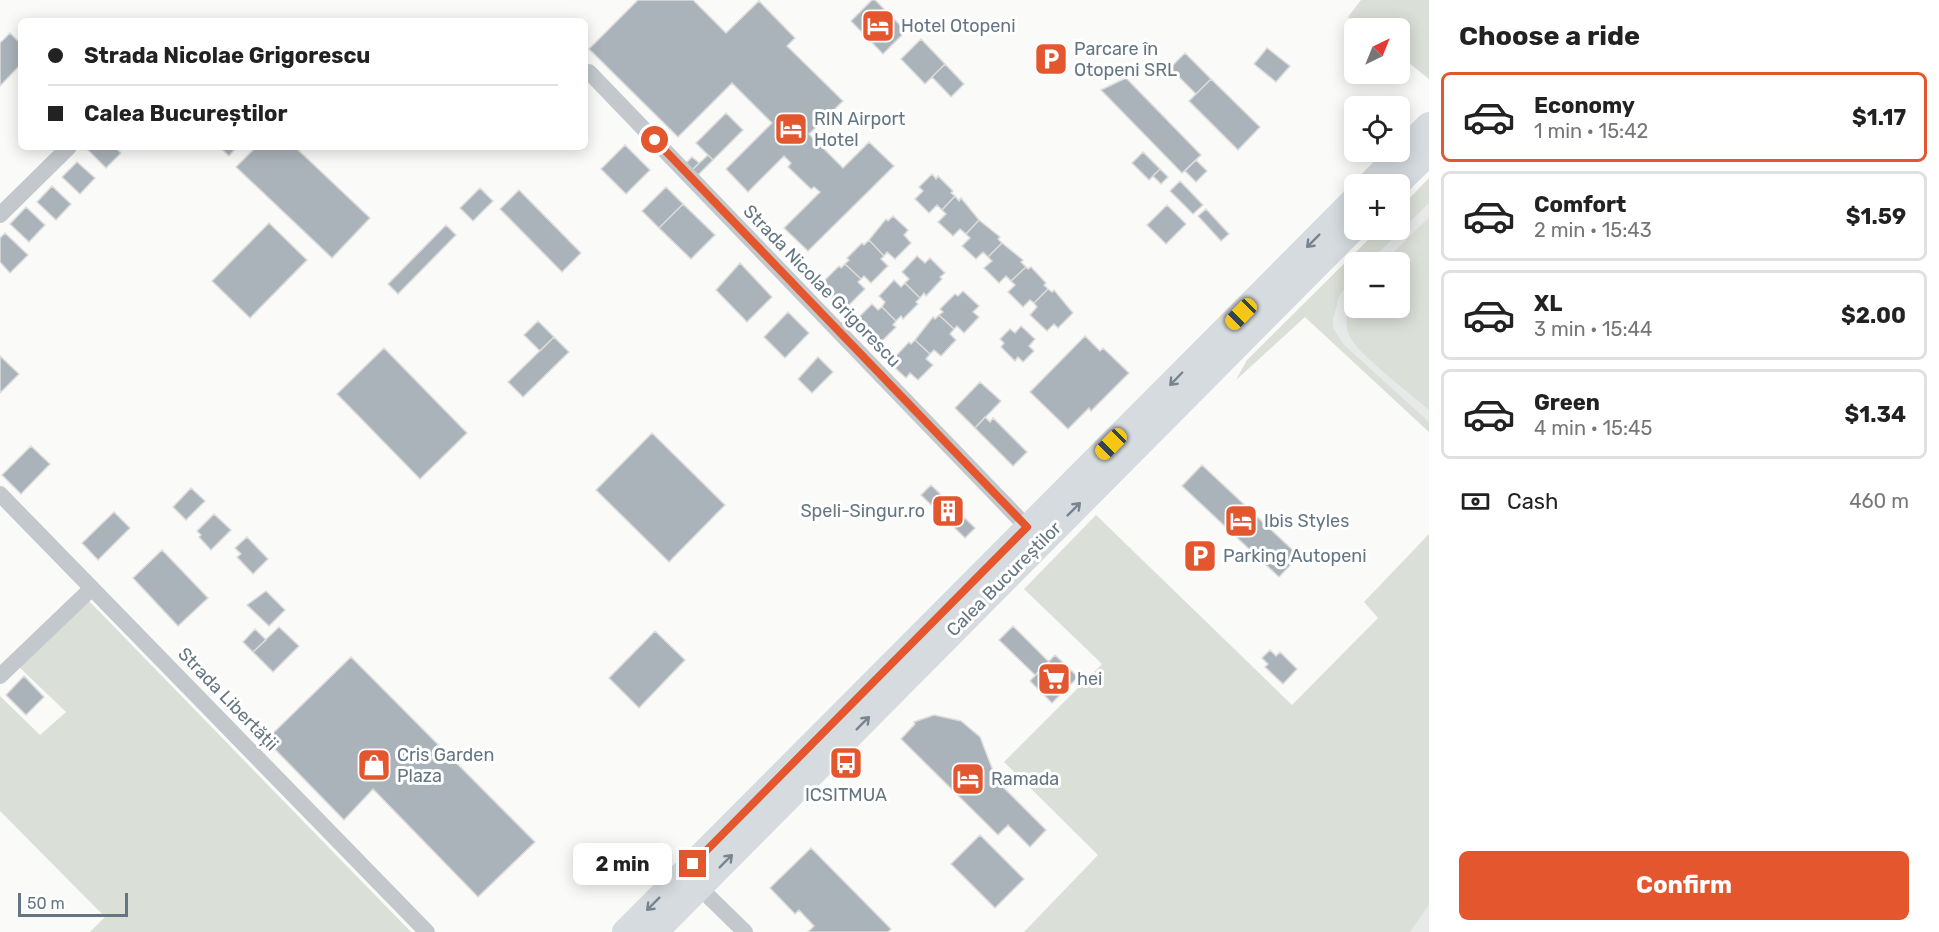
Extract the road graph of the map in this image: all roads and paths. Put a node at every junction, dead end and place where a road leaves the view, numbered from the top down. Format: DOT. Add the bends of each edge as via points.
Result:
graph roads {
  1 [pos="589,72"];
  2 [pos="1429,125"];
  3 [pos="66,150"];
  4 [pos="1429,153"];
  5 [pos="1380,174"];
  6 [pos="1407,174"];
  7 [pos="1344,210"];
  8 [pos="0,215"];
  9 [pos="1344,238"];
  10 [pos="0,494"];
  11 [pos="1027,527"];
  12 [pos="92,588"];
  13 [pos="0,676"];
  14 [pos="699,887"];
  15 [pos="427,932"];
  16 [pos="625,932"];
  17 [pos="655,932"];
  18 [pos="745,932"];
  1 -- 11 [label="street, Strada Nicolae Grigorescu"];
  2 -- 5 [label="highway"];
  3 -- 8 [label="street"];
  4 -- 6 [label="highway"];
  7 -- 11 [label="highway, Calea Bucureștilor, one-way"];
  14 -- 9 [label="highway, Calea Bucureștilor, one-way"];
  10 -- 12 [label="street, Strada Libertății"];
  11 -- 16 [label="highway, Calea Bucureștilor, one-way"];
  12 -- 13 [label="street"];
  12 -- 15 [label="street, Strada Libertății"];
  14 -- 17 [label="highway, Calea Bucureștilor"];
  14 -- 18 [label="street"];
}
